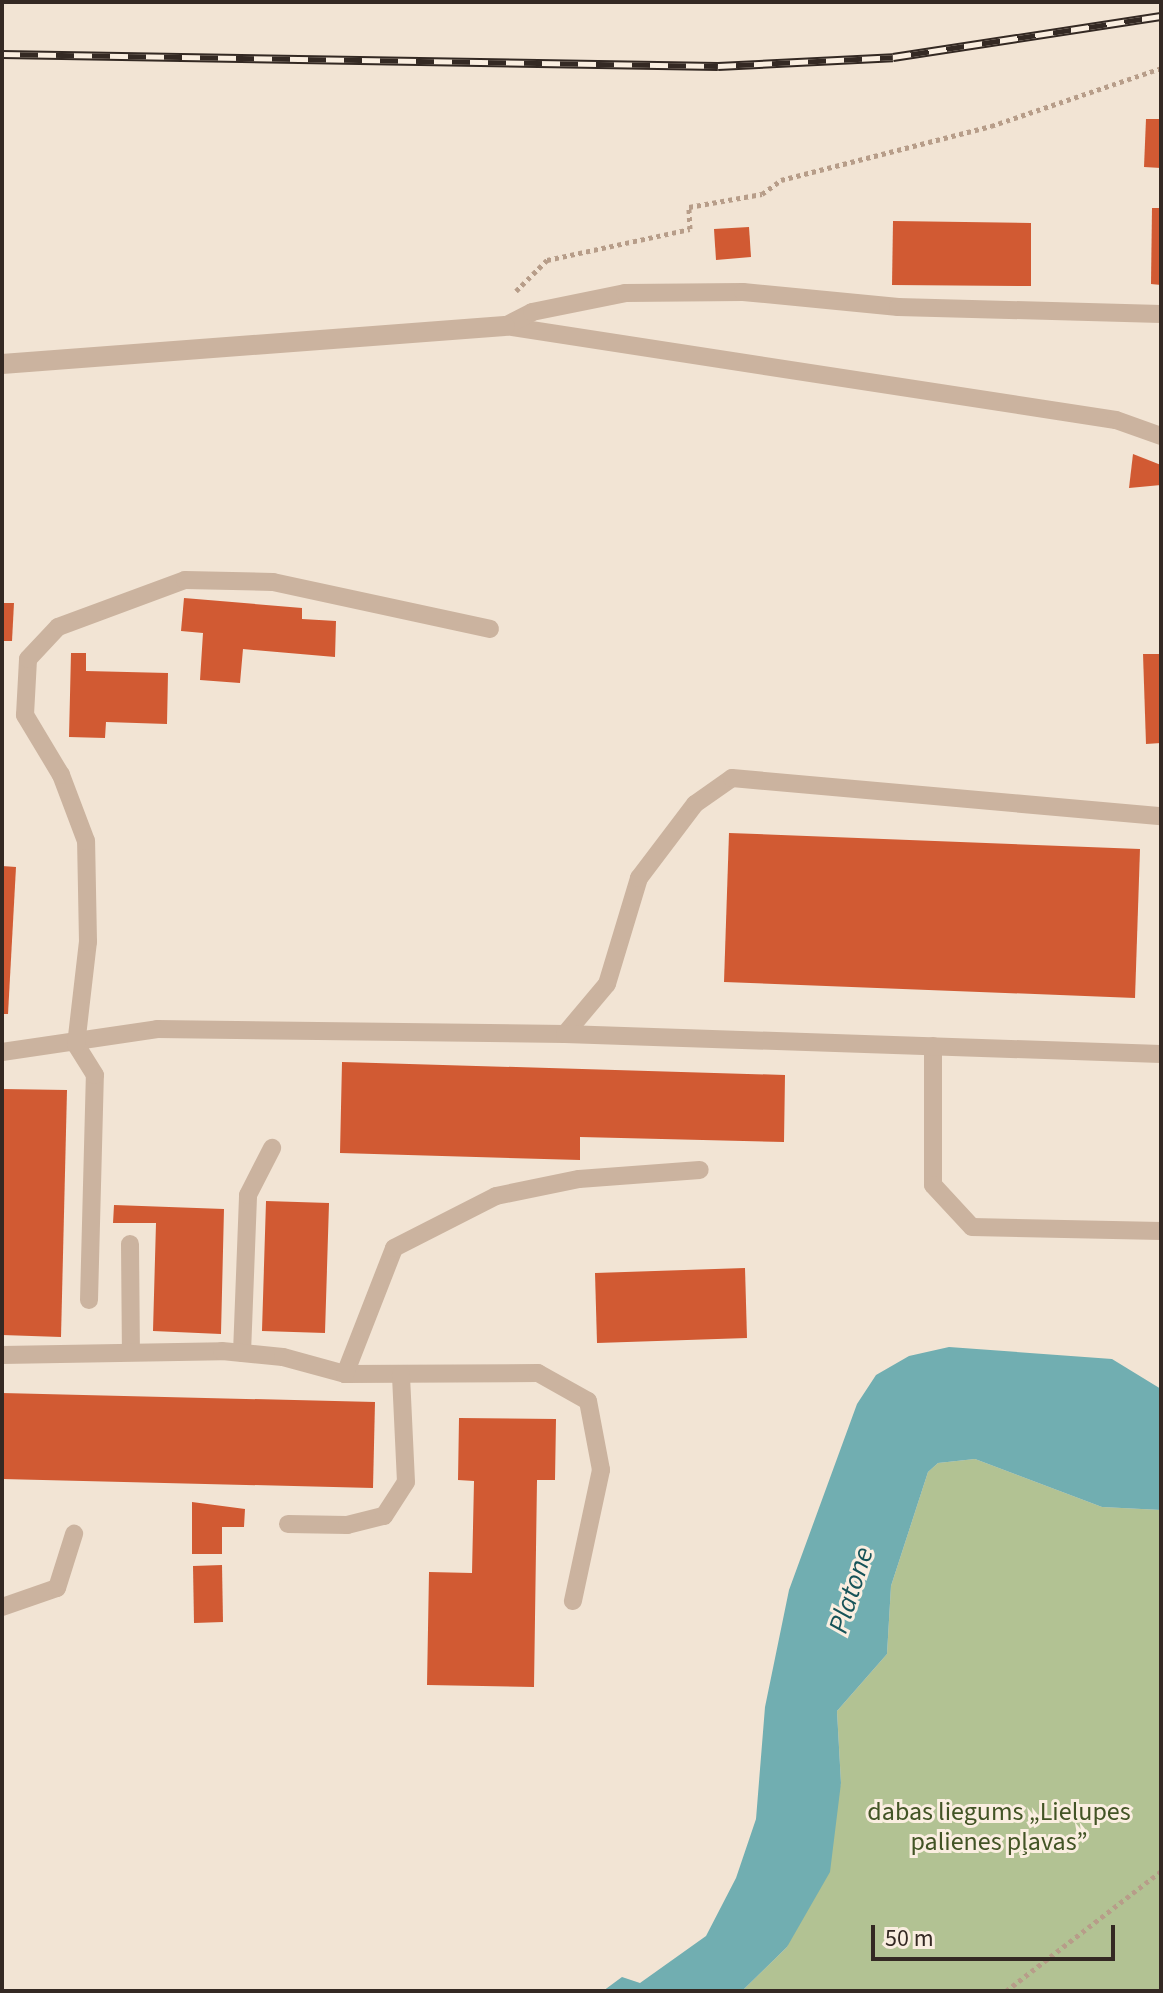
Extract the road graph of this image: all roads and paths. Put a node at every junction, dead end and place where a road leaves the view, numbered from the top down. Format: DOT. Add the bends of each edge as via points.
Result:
graph roads {
  1 [pos="1161,68"];
  2 [pos="1161,314"];
  3 [pos="505,326"];
  4 [pos="2,364"];
  5 [pos="1161,436"];
  6 [pos="490,629"];
  7 [pos="1161,816"];
  8 [pos="565,1034"];
  9 [pos="76,1045"];
  10 [pos="933,1046"];
  11 [pos="2,1052"];
  12 [pos="1161,1054"];
  13 [pos="272,1148"];
  14 [pos="700,1170"];
  15 [pos="1161,1231"];
  16 [pos="130,1244"];
  17 [pos="89,1300"];
  18 [pos="131,1351"];
  19 [pos="242,1353"];
  20 [pos="2,1355"];
  21 [pos="345,1374"];
  22 [pos="401,1374"];
  23 [pos="288,1524"];
  24 [pos="74,1534"];
  25 [pos="573,1601"];
  26 [pos="2,1607"];
  27 [pos="1161,1871"];
  28 [pos="1006,1991"];
  1 -- 3 [label="path" via="991,126 781,180 762,194 689,207 690,229 547,260 518,283"];
  2 -- 3 [label="lane" via="898,307 743,292 625,293 532,312"];
  3 -- 4 [label="street"];
  3 -- 5 [label="lane" via="1116,420"];
  6 -- 9 [label="lane" via="273,582 185,580 58,627 28,659 25,715 61,775 86,841 88,942"];
  7 -- 8 [label="lane" via="732,778 695,804 639,878 607,984"];
  8 -- 9 [label="lane" via="157,1029"];
  8 -- 10 [label="lane"];
  9 -- 11 [label="lane"];
  9 -- 17 [label="lane" via="95,1075"];
  10 -- 12 [label="lane"];
  10 -- 15 [label="lane" via="933,1185 972,1227"];
  13 -- 19 [label="lane" via="248,1195"];
  14 -- 21 [label="lane" via="579,1179 496,1196 394,1248"];
  16 -- 18 [label="lane"];
  18 -- 19 [label="lane"];
  18 -- 20 [label="lane"];
  19 -- 21 [label="lane"];
  21 -- 22 [label="lane"];
  22 -- 23 [label="lane" via="406,1482 384,1516 347,1525"];
  22 -- 25 [label="lane" via="538,1373 588,1401 601,1470"];
  24 -- 26 [label="lane" via="57,1588"];
  27 -- 28 [label="path"];
}
